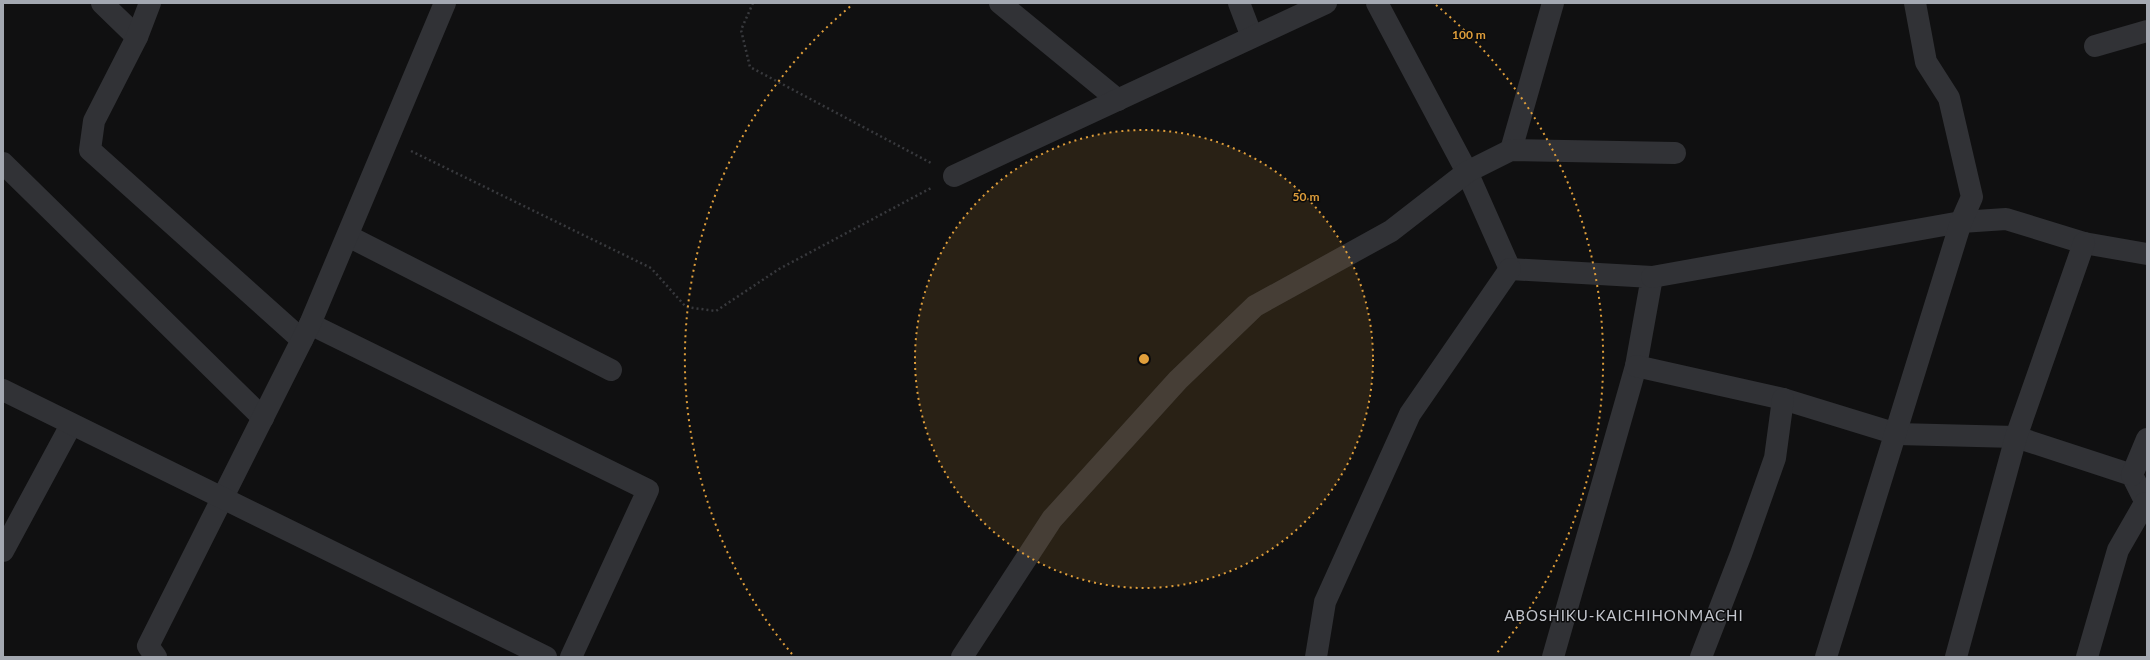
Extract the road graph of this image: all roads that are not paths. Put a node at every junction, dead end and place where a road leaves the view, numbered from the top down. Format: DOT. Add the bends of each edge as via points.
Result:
graph roads {
  1 [pos="102,3"];
  2 [pos="150,3"];
  3 [pos="1000,3"];
  4 [pos="1239,3"];
  5 [pos="1326,3"];
  6 [pos="1377,3"];
  7 [pos="1553,3"];
  8 [pos="1916,3"];
  9 [pos="439,6"];
  10 [pos="2147,31"];
  11 [pos="137,37"];
  12 [pos="1252,37"];
  13 [pos="2095,46"];
  14 [pos="1118,100"];
  15 [pos="1510,150"];
  16 [pos="1675,153"];
  17 [pos="3,163"];
  18 [pos="1467,172"];
  19 [pos="954,176"];
  20 [pos="1961,222"];
  21 [pos="348,236"];
  22 [pos="2084,243"];
  23 [pos="2147,254"];
  24 [pos="1510,269"];
  25 [pos="1652,277"];
  26 [pos="306,332"];
  27 [pos="1636,366"];
  28 [pos="611,370"];
  29 [pos="3,390"];
  30 [pos="1784,399"];
  31 [pos="262,418"];
  32 [pos="71,425"];
  33 [pos="1896,434"];
  34 [pos="2016,437"];
  35 [pos="2147,439"];
  36 [pos="2132,475"];
  37 [pos="223,498"];
  38 [pos="2146,504"];
  39 [pos="3,551"];
  40 [pos="148,653"];
  41 [pos="546,657"];
  42 [pos="570,657"];
  43 [pos="962,657"];
  44 [pos="1316,657"];
  45 [pos="1553,657"];
  46 [pos="1701,657"];
  47 [pos="1826,657"];
  48 [pos="1956,657"];
  49 [pos="2087,657"];
  1 -- 11 [label="street"];
  2 -- 11 [label="street"];
  3 -- 14 [label="street"];
  4 -- 12 [label="street"];
  5 -- 12 [label="street"];
  6 -- 18 [label="street"];
  7 -- 15 [label="street"];
  8 -- 20 [label="street" via="1926,62 1950,98 1972,197"];
  9 -- 21 [label="street"];
  10 -- 13 [label="street"];
  11 -- 26 [label="street" via="94,121 90,150"];
  12 -- 14 [label="street"];
  14 -- 19 [label="street"];
  15 -- 16 [label="street"];
  15 -- 18 [label="street"];
  17 -- 31 [label="street"];
  18 -- 24 [label="street"];
  18 -- 43 [label="street" via="1390,231 1255,306 1194,364 1052,519"];
  20 -- 22 [label="street" via="2006,219"];
  20 -- 25 [label="street"];
  20 -- 33 [label="street"];
  21 -- 26 [label="street"];
  21 -- 28 [label="street"];
  22 -- 23 [label="street"];
  22 -- 34 [label="street"];
  24 -- 25 [label="street"];
  24 -- 44 [label="street" via="1410,414 1325,602"];
  25 -- 27 [label="street"];
  26 -- 31 [label="street"];
  26 -- 42 [label="street" via="648,490"];
  27 -- 30 [label="street"];
  27 -- 45 [label="street"];
  29 -- 32 [label="street"];
  30 -- 33 [label="street"];
  30 -- 46 [label="street" via="1775,458"];
  31 -- 37 [label="street"];
  32 -- 37 [label="street"];
  32 -- 39 [label="street"];
  33 -- 34 [label="street"];
  33 -- 47 [label="street"];
  34 -- 36 [label="street"];
  34 -- 48 [label="street"];
  35 -- 36 [label="street"];
  36 -- 38 [label="street"];
  37 -- 40 [label="street"];
  37 -- 41 [label="street"];
  38 -- 49 [label="street" via="2118,550"];
}
